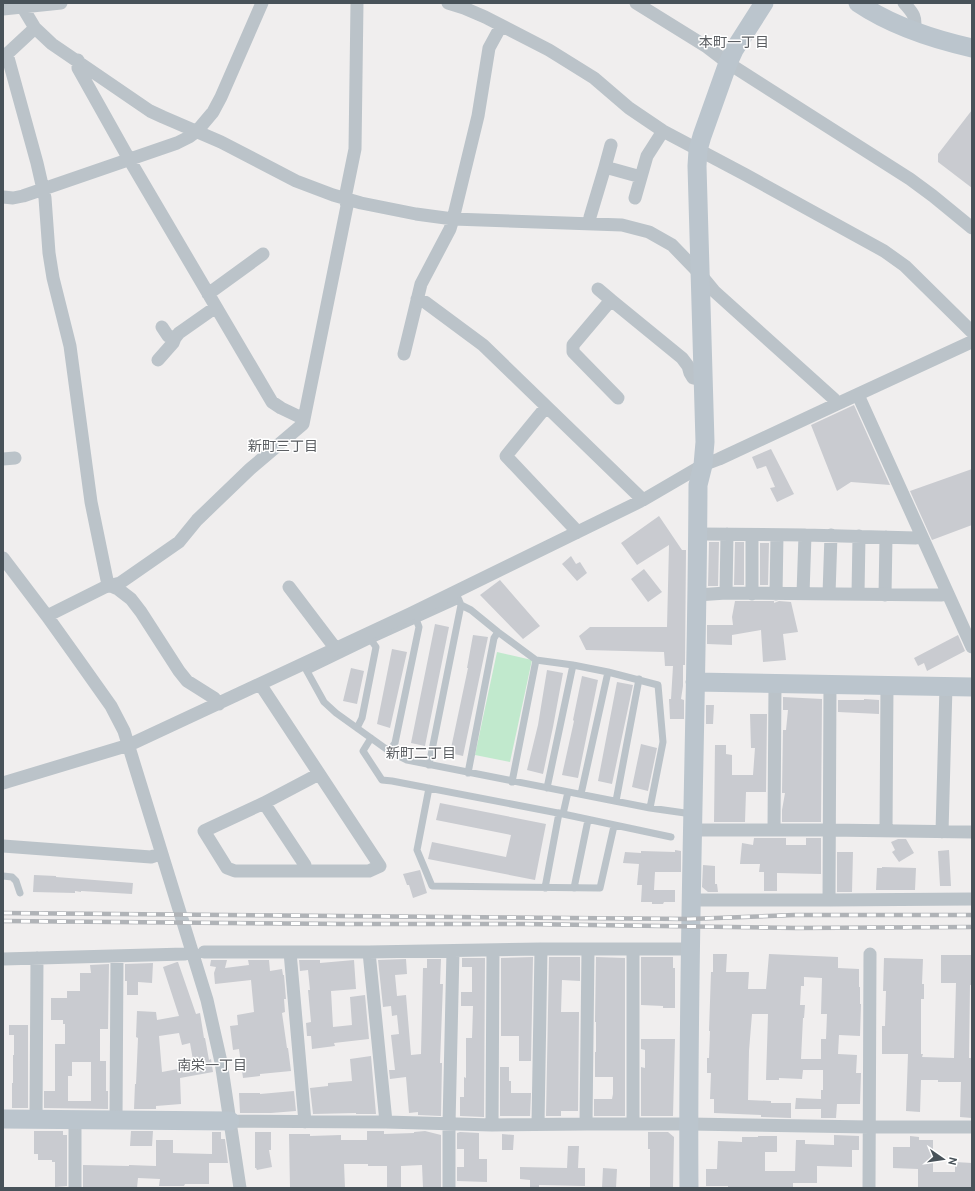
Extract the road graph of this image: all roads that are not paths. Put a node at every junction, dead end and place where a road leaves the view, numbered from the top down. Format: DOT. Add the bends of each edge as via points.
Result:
graph roads {
  1 [pos="61,3"];
  2 [pos="262,3"];
  3 [pos="357,3"];
  4 [pos="448,3"];
  5 [pos="636,3"];
  6 [pos="764,3"];
  7 [pos="858,3"];
  8 [pos="21,5"];
  9 [pos="910,5"];
  10 [pos="3,9"];
  11 [pos="501,26"];
  12 [pos="35,28"];
  13 [pos="914,31"];
  14 [pos="972,48"];
  15 [pos="78,60"];
  16 [pos="728,63"];
  17 [pos="197,131"];
  18 [pos="663,131"];
  19 [pos="611,145"];
  20 [pos="698,150"];
  21 [pos="129,159"];
  22 [pos="605,167"];
  23 [pos="641,177"];
  24 [pos="43,189"];
  25 [pos="3,197"];
  26 [pos="345,198"];
  27 [pos="635,198"];
  28 [pos="453,219"];
  29 [pos="590,224"];
  30 [pos="972,228"];
  31 [pos="263,254"];
  32 [pos="700,274"];
  33 [pos="598,289"];
  34 [pos="208,294"];
  35 [pos="417,298"];
  36 [pos="611,300"];
  37 [pos="216,307"];
  38 [pos="162,327"];
  39 [pos="972,332"];
  40 [pos="175,338"];
  41 [pos="972,343"];
  42 [pos="404,354"];
  43 [pos="158,360"];
  44 [pos="703,380"];
  45 [pos="858,395"];
  46 [pos="618,398"];
  47 [pos="837,404"];
  48 [pos="546,407"];
  49 [pos="304,419"];
  50 [pos="703,465"];
  51 [pos="643,500"];
  52 [pos="576,533"];
  53 [pos="698,534"];
  54 [pos="727,534"];
  55 [pos="752,535"];
  56 [pos="777,535"];
  57 [pos="805,535"];
  58 [pos="831,536"];
  59 [pos="859,536"];
  60 [pos="921,536"];
  61 [pos="886,537"];
  62 [pos="3,558"];
  63 [pos="111,586"];
  64 [pos="289,587"];
  65 [pos="726,593"];
  66 [pos="947,593"];
  67 [pos="752,594"];
  68 [pos="776,594"];
  69 [pos="803,594"];
  70 [pos="829,594"];
  71 [pos="858,594"];
  72 [pos="697,595"];
  73 [pos="885,595"];
  74 [pos="459,599"];
  75 [pos="47,616"];
  76 [pos="416,619"];
  77 [pos="498,632"];
  78 [pos="371,640"];
  79 [pos="972,647"];
  80 [pos="336,649"];
  81 [pos="536,660"];
  82 [pos="573,665"];
  83 [pos="305,668"];
  84 [pos="608,672"];
  85 [pos="639,679"];
  86 [pos="695,682"];
  87 [pos="260,684"];
  88 [pos="775,684"];
  89 [pos="830,685"];
  90 [pos="887,686"];
  91 [pos="946,686"];
  92 [pos="972,687"];
  93 [pos="219,704"];
  94 [pos="356,728"];
  95 [pos="371,738"];
  96 [pos="129,745"];
  97 [pos="389,751"];
  98 [pos="429,765"];
  99 [pos="468,773"];
  100 [pos="319,774"];
  101 [pos="512,782"];
  102 [pos="3,783"];
  103 [pos="429,788"];
  104 [pos="547,788"];
  105 [pos="142,789"];
  106 [pos="568,792"];
  107 [pos="581,794"];
  108 [pos="616,801"];
  109 [pos="264,803"];
  110 [pos="650,808"];
  111 [pos="561,814"];
  112 [pos="588,820"];
  113 [pos="692,822"];
  114 [pos="614,826"];
  115 [pos="774,830"];
  116 [pos="829,830"];
  117 [pos="886,831"];
  118 [pos="942,832"];
  119 [pos="972,832"];
  120 [pos="671,837"];
  121 [pos="3,846"];
  122 [pos="154,856"];
  123 [pos="305,870"];
  124 [pos="3,876"];
  125 [pos="545,888"];
  126 [pos="574,888"];
  127 [pos="20,892"];
  128 [pos="972,899"];
  129 [pos="691,900"];
  130 [pos="829,900"];
  131 [pos="169,902"];
  132 [pos="690,949"];
  133 [pos="493,950"];
  134 [pos="541,950"];
  135 [pos="588,950"];
  136 [pos="634,950"];
  137 [pos="453,951"];
  138 [pos="204,952"];
  139 [pos="290,952"];
  140 [pos="369,952"];
  141 [pos="185,954"];
  142 [pos="870,954"];
  143 [pos="117,956"];
  144 [pos="36,958"];
  145 [pos="3,959"];
  146 [pos="3,1119"];
  147 [pos="36,1119"];
  148 [pos="75,1119"];
  149 [pos="116,1120"];
  150 [pos="230,1121"];
  151 [pos="304,1122"];
  152 [pos="386,1122"];
  153 [pos="449,1124"];
  154 [pos="538,1124"];
  155 [pos="586,1124"];
  156 [pos="633,1124"];
  157 [pos="689,1124"];
  158 [pos="492,1125"];
  159 [pos="869,1127"];
  160 [pos="972,1127"];
  161 [pos="75,1188"];
  162 [pos="240,1188"];
  163 [pos="449,1188"];
  164 [pos="689,1188"];
  165 [pos="869,1188"];
  1 -- 8 [label="street"];
  2 -- 17 [label="street" via="221,97 213,112"];
  3 -- 26 [label="street" via="355,149"];
  4 -- 11 [label="street"];
  5 -- 16 [label="street"];
  6 -- 16 [label="street"];
  7 -- 13 [label="street" via="887,20"];
  8 -- 10 [label="street"];
  8 -- 12 [label="street"];
  9 -- 13 [label="street" via="916,24"];
  11 -- 18 [label="street" via="549,50 594,78 629,108"];
  11 -- 28 [label="street" via="490,48 478,116"];
  12 -- 15 [label="street" via="52,44"];
  12 -- 24 [label="street" via="7,54"];
  13 -- 14 [label="street"];
  15 -- 17 [label="street" via="150,110"];
  15 -- 21 [label="street" via="78,68"];
  16 -- 20 [label="street"];
  16 -- 30 [label="street" via="910,179"];
  17 -- 21 [label="street" via="177,143"];
  17 -- 26 [label="street" via="296,181"];
  18 -- 20 [label="street"];
  18 -- 23 [label="street" via="647,156"];
  19 -- 22 [label="street"];
  20 -- 32 [label="street"];
  20 -- 39 [label="street" via="884,251 905,266"];
  21 -- 24 [label="street"];
  21 -- 34 [label="street"];
  22 -- 23 [label="street"];
  22 -- 29 [label="street"];
  23 -- 27 [label="street"];
  24 -- 25 [label="street" via="23,196"];
  24 -- 63 [label="street" via="49,253 70,346 91,502 107,580"];
  26 -- 28 [label="street" via="416,214"];
  26 -- 49 [label="street" via="347,206"];
  28 -- 29 [label="street"];
  28 -- 35 [label="street" via="421,284"];
  29 -- 32 [label="street" via="622,225 648,232 672,245"];
  31 -- 34 [label="street"];
  32 -- 44 [label="street"];
  32 -- 47 [label="street" via="714,292 834,398"];
  33 -- 36 [label="street"];
  34 -- 37 [label="street"];
  35 -- 42 [label="street"];
  35 -- 48 [label="street" via="483,345"];
  36 -- 44 [label="street" via="682,358 693,378"];
  36 -- 46 [label="street" via="573,345 573,352"];
  37 -- 40 [label="street"];
  37 -- 49 [label="street" via="272,402"];
  38 -- 40 [label="street" via="168,336"];
  40 -- 43 [label="street" via="173,344"];
  41 -- 45 [label="street"];
  44 -- 50 [label="street" via="706,442"];
  45 -- 47 [label="street"];
  45 -- 60 [label="street"];
  47 -- 50 [label="street"];
  48 -- 51 [label="street"];
  48 -- 52 [label="street" via="506,456"];
  49 -- 63 [label="street" via="303,424 250,469 197,520 179,542 120,583"];
  50 -- 51 [label="street"];
  50 -- 53 [label="street" via="698,485"];
  51 -- 52 [label="street"];
  52 -- 74 [label="street"];
  53 -- 54 [label="street"];
  53 -- 72 [label="street"];
  54 -- 55 [label="street"];
  54 -- 65 [label="street"];
  55 -- 56 [label="street"];
  55 -- 67 [label="street"];
  56 -- 57 [label="street"];
  56 -- 68 [label="street"];
  57 -- 58 [label="street"];
  57 -- 69 [label="street"];
  58 -- 59 [label="street"];
  58 -- 70 [label="street"];
  59 -- 61 [label="street"];
  59 -- 71 [label="street"];
  60 -- 61 [label="street"];
  60 -- 66 [label="street"];
  61 -- 73 [label="street"];
  62 -- 75 [label="street"];
  63 -- 75 [label="street"];
  63 -- 93 [label="street" via="131,599 142,612 179,672"];
  64 -- 80 [label="street"];
  65 -- 67 [label="street"];
  65 -- 72 [label="street"];
  66 -- 73 [label="street"];
  66 -- 79 [label="street"];
  67 -- 68 [label="street"];
  68 -- 69 [label="street"];
  69 -- 70 [label="street"];
  70 -- 71 [label="street"];
  71 -- 73 [label="street"];
  72 -- 86 [label="street"];
  74 -- 76 [label="lane"];
  74 -- 77 [label="lane"];
  74 -- 80 [label="street" via="410,614"];
  74 -- 98 [label="lane"];
  75 -- 96 [label="street" via="111,706"];
  76 -- 78 [label="lane"];
  76 -- 97 [label="lane" via="419,627 397,735"];
  77 -- 81 [label="lane"];
  77 -- 99 [label="lane" via="494,638"];
  78 -- 83 [label="lane"];
  78 -- 94 [label="lane" via="376,647 362,718"];
  80 -- 83 [label="street"];
  81 -- 82 [label="lane"];
  81 -- 101 [label="lane"];
  82 -- 84 [label="lane"];
  82 -- 104 [label="lane"];
  83 -- 87 [label="street"];
  83 -- 94 [label="lane" via="324,702"];
  84 -- 85 [label="lane"];
  84 -- 107 [label="lane"];
  85 -- 108 [label="lane"];
  85 -- 110 [label="lane" via="658,685 663,742"];
  86 -- 88 [label="street"];
  86 -- 113 [label="street"];
  87 -- 93 [label="street"];
  87 -- 100 [label="street"];
  88 -- 89 [label="street"];
  88 -- 115 [label="street"];
  89 -- 90 [label="street"];
  89 -- 116 [label="street"];
  90 -- 91 [label="street"];
  90 -- 117 [label="street"];
  91 -- 92 [label="street"];
  91 -- 118 [label="street"];
  93 -- 96 [label="street"];
  94 -- 95 [label="lane"];
  95 -- 97 [label="lane"];
  95 -- 103 [label="lane" via="363,751 382,780"];
  96 -- 102 [label="street"];
  96 -- 105 [label="street"];
  97 -- 98 [label="lane" via="407,760"];
  98 -- 99 [label="lane"];
  99 -- 101 [label="lane"];
  100 -- 109 [label="street"];
  100 -- 123 [label="street" via="380,866 369,872"];
  101 -- 104 [label="lane"];
  103 -- 111 [label="lane"];
  103 -- 125 [label="lane" via="417,850 432,886"];
  104 -- 106 [label="lane"];
  105 -- 122 [label="street" via="135,796"];
  105 -- 150 [label="street" via="208,1000"];
  106 -- 107 [label="lane"];
  106 -- 111 [label="lane"];
  107 -- 108 [label="lane"];
  108 -- 110 [label="lane"];
  109 -- 123 [label="street" via="306,866"];
  109 -- 123 [label="street" via="204,831 227,868"];
  110 -- 113 [label="lane"];
  111 -- 112 [label="lane"];
  111 -- 125 [label="lane"];
  112 -- 114 [label="lane"];
  112 -- 126 [label="lane"];
  113 -- 115 [label="street"];
  113 -- 129 [label="street"];
  114 -- 120 [label="lane"];
  114 -- 126 [label="lane" via="600,888"];
  115 -- 116 [label="street"];
  116 -- 117 [label="street"];
  116 -- 130 [label="street"];
  117 -- 118 [label="street"];
  118 -- 119 [label="street"];
  121 -- 122 [label="street" via="150,858"];
  122 -- 131 [label="street"];
  124 -- 127 [label="lane" via="12,877"];
  125 -- 126 [label="lane"];
  128 -- 130 [label="street"];
  129 -- 130 [label="street"];
  129 -- 132 [label="street"];
  132 -- 136 [label="street"];
  132 -- 157 [label="street"];
  133 -- 134 [label="street"];
  133 -- 137 [label="street"];
  133 -- 158 [label="street"];
  134 -- 135 [label="street"];
  134 -- 154 [label="street"];
  135 -- 136 [label="street"];
  135 -- 155 [label="street"];
  136 -- 156 [label="street"];
  137 -- 140 [label="street"];
  137 -- 153 [label="street"];
  138 -- 139 [label="street"];
  139 -- 140 [label="street"];
  139 -- 151 [label="street"];
  140 -- 152 [label="street"];
  141 -- 143 [label="street"];
  142 -- 159 [label="street"];
  143 -- 144 [label="street"];
  143 -- 149 [label="street"];
  144 -- 145 [label="street"];
  144 -- 147 [label="street"];
  146 -- 147 [label="street"];
  147 -- 148 [label="street"];
  148 -- 149 [label="street"];
  148 -- 161 [label="street"];
  149 -- 150 [label="street"];
  150 -- 151 [label="street"];
  150 -- 162 [label="street"];
  151 -- 152 [label="street"];
  152 -- 153 [label="street"];
  153 -- 158 [label="street"];
  153 -- 163 [label="street"];
  154 -- 155 [label="street"];
  154 -- 158 [label="street"];
  155 -- 156 [label="street"];
  156 -- 157 [label="street"];
  157 -- 159 [label="street"];
  157 -- 164 [label="street"];
  159 -- 160 [label="street"];
  159 -- 165 [label="street"];
}
